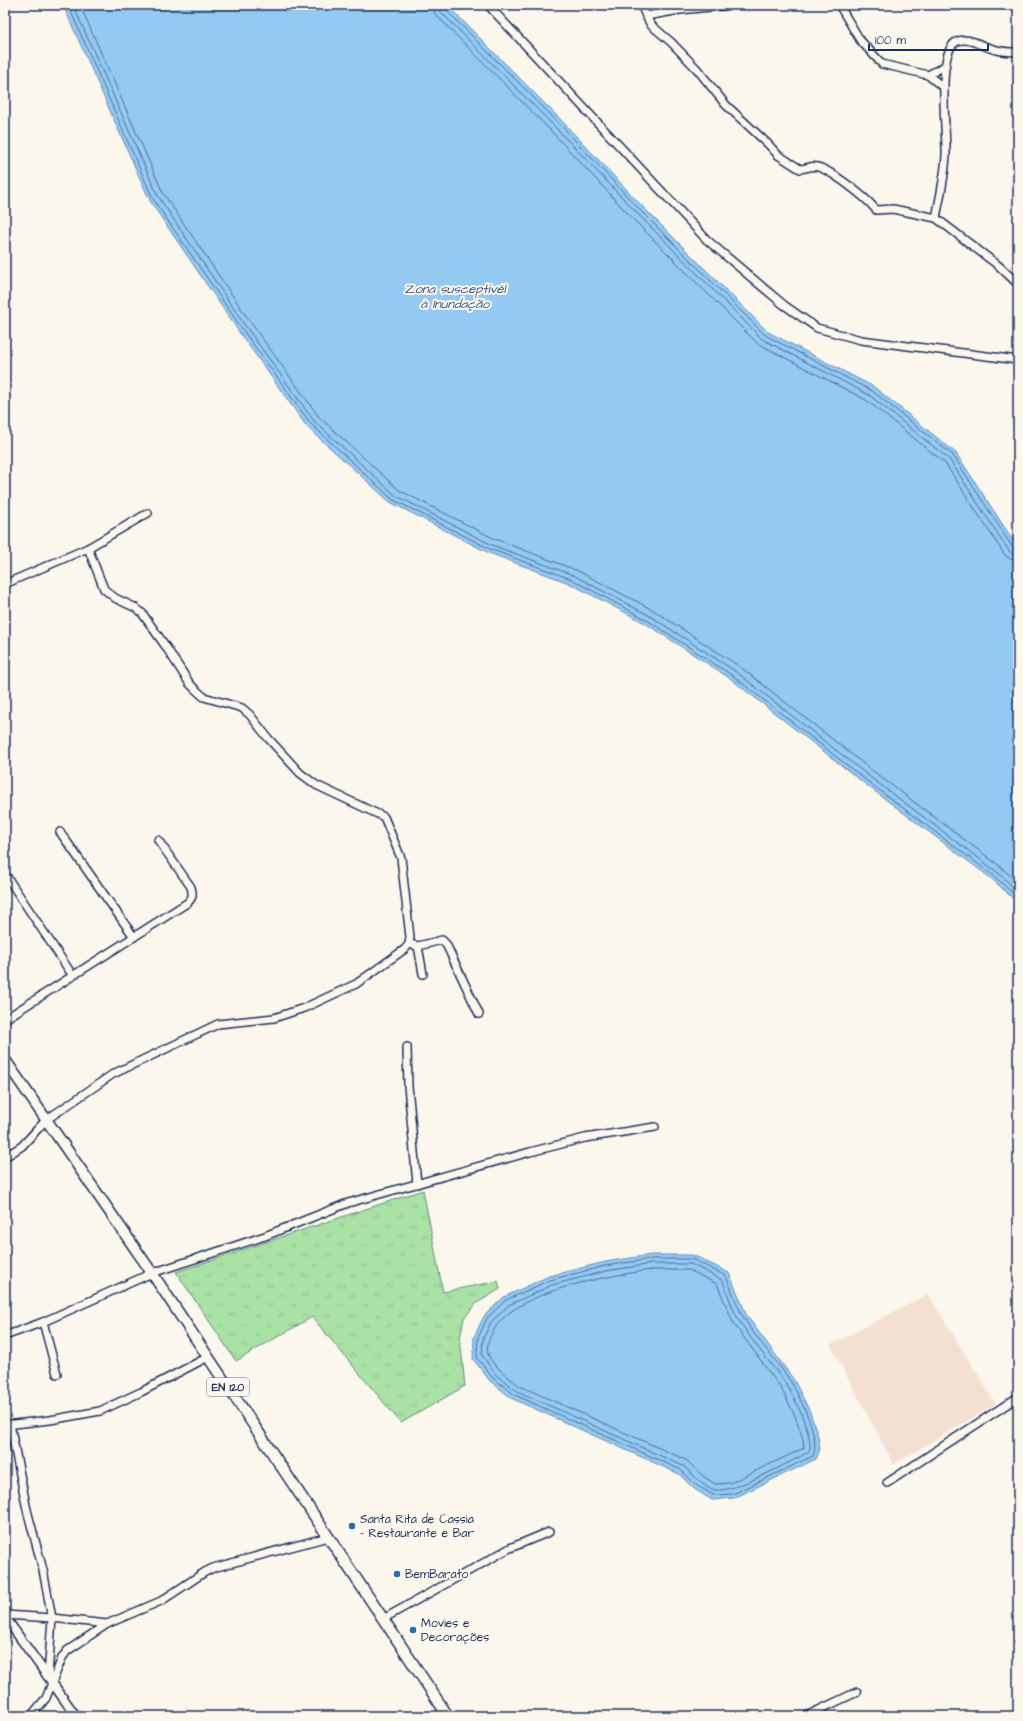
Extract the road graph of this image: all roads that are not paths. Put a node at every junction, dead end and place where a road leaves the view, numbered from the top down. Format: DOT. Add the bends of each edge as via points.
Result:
graph roads {
  1 [pos="488,5"];
  2 [pos="641,5"];
  3 [pos="731,5"];
  4 [pos="839,5"];
  5 [pos="646,16"];
  6 [pos="1018,52"];
  7 [pos="944,66"];
  8 [pos="928,75"];
  9 [pos="944,88"];
  10 [pos="936,218"];
  11 [pos="1018,284"];
  12 [pos="1018,360"];
  13 [pos="148,513"];
  14 [pos="88,548"];
  15 [pos="5,584"];
  16 [pos="60,832"];
  17 [pos="158,840"];
  18 [pos="5,874"];
  19 [pos="134,937"];
  20 [pos="408,944"];
  21 [pos="418,946"];
  22 [pos="423,974"];
  23 [pos="73,976"];
  24 [pos="479,1014"];
  25 [pos="5,1019"];
  26 [pos="406,1047"];
  27 [pos="5,1060"];
  28 [pos="46,1120"];
  29 [pos="655,1127"];
  30 [pos="5,1157"];
  31 [pos="417,1184"];
  32 [pos="152,1273"];
  33 [pos="44,1322"];
  34 [pos="5,1336"];
  35 [pos="208,1357"];
  36 [pos="57,1374"];
  37 [pos="1018,1397"];
  38 [pos="7,1424"];
  39 [pos="887,1483"];
  40 [pos="549,1532"];
  41 [pos="328,1537"];
  42 [pos="5,1616"];
  43 [pos="52,1618"];
  44 [pos="383,1619"];
  45 [pos="107,1624"];
  46 [pos="50,1679"];
  47 [pos="857,1692"];
  48 [pos="31,1716"];
  49 [pos="76,1716"];
  50 [pos="448,1716"];
  51 [pos="806,1716"];
  1 -- 12 [label="street" via="707,240 784,305 817,328 861,340"];
  2 -- 5 [label="street"];
  3 -- 5 [label="street"];
  4 -- 8 [label="street" via="860,40 882,64"];
  5 -- 10 [label="street" via="651,25 672,42 697,69 726,105 793,167 804,169 812,166 823,169 876,210 893,209"];
  6 -- 7 [label="street" via="995,50 961,40 950,48"];
  7 -- 8 [label="street"];
  7 -- 9 [label="street"];
  8 -- 9 [label="street"];
  9 -- 10 [label="street" via="946,154 944,182"];
  10 -- 11 [label="street" via="999,266"];
  13 -- 14 [label="street"];
  14 -- 15 [label="street"];
  14 -- 20 [label="street" via="104,589 115,598 139,610 196,690 204,696 242,708 295,768 316,785 384,817 402,858 410,937"];
  16 -- 19 [label="street"];
  17 -- 19 [label="street" via="191,887 192,899"];
  18 -- 23 [label="street"];
  19 -- 23 [label="street"];
  20 -- 21 [label="street"];
  20 -- 28 [label="street" via="405,949 356,984 304,1008 274,1018 226,1022 192,1036 108,1077"];
  21 -- 22 [label="street"];
  21 -- 24 [label="street" via="442,940 446,944"];
  23 -- 25 [label="street"];
  26 -- 31 [label="street"];
  27 -- 28 [label="main road, EN 120"];
  28 -- 30 [label="street" via="22,1146"];
  28 -- 32 [label="main road, EN 120"];
  29 -- 31 [label="street" via="571,1142"];
  31 -- 32 [label="street" via="348,1203 265,1236"];
  32 -- 33 [label="street"];
  32 -- 35 [label="main road, EN 120"];
  33 -- 34 [label="street"];
  33 -- 36 [label="street"];
  35 -- 38 [label="street" via="100,1411"];
  35 -- 41 [label="main road, EN 120"];
  37 -- 39 [label="street"];
  38 -- 43 [label="street" via="43,1570"];
  40 -- 44 [label="street" via="510,1548"];
  41 -- 44 [label="main road, EN 120"];
  41 -- 45 [label="street" via="213,1568 161,1601"];
  42 -- 43 [label="street"];
  42 -- 46 [label="street"];
  43 -- 45 [label="street"];
  43 -- 46 [label="street"];
  44 -- 50 [label="main road, EN 120"];
  45 -- 46 [label="street" via="66,1651"];
  46 -- 48 [label="street" via="46,1698"];
  46 -- 49 [label="street"];
  47 -- 51 [label="street"];
}
